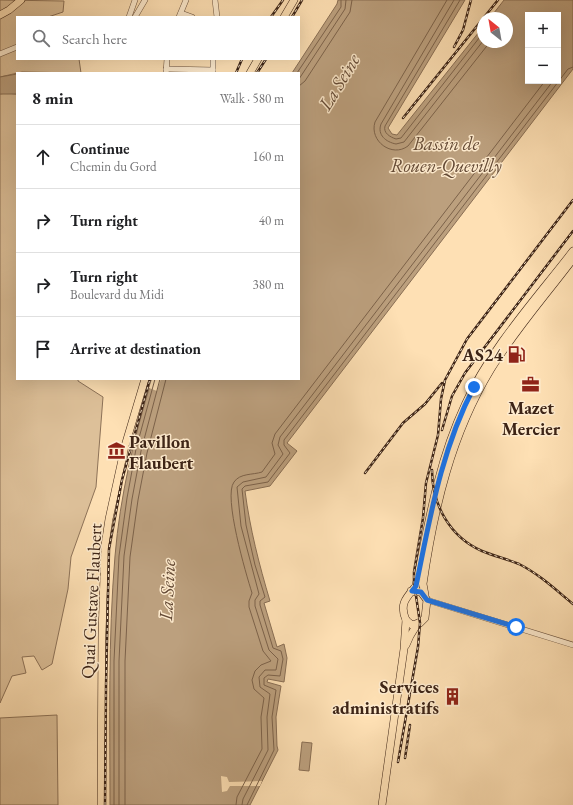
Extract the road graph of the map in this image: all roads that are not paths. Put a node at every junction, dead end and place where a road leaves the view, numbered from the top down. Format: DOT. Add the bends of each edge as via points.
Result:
graph roads {
  1 [pos="21,0"];
  2 [pos="135,0"];
  3 [pos="145,0"];
  4 [pos="186,0"];
  5 [pos="215,0"];
  6 [pos="294,0"];
  7 [pos="0,15"];
  8 [pos="180,15"];
  9 [pos="128,16"];
  10 [pos="136,16"];
  11 [pos="217,16"];
  12 [pos="285,16"];
  13 [pos="16,47"];
  14 [pos="0,54"];
  15 [pos="213,60"];
  16 [pos="257,60"];
  17 [pos="166,67"];
  18 [pos="213,72"];
  19 [pos="251,72"];
  20 [pos="573,251"];
  21 [pos="573,259"];
  22 [pos="490,360"];
  23 [pos="145,380"];
  24 [pos="473,398"];
  25 [pos="465,404"];
  26 [pos="412,591"];
  27 [pos="426,598"];
  28 [pos="406,620"];
  29 [pos="418,623"];
  30 [pos="573,645"];
  31 [pos="404,649"];
  32 [pos="101,805"];
  33 [pos="382,805"];
  1 -- 7 [label="main road"];
  2 -- 9 [label="street"];
  3 -- 10 [label="street"];
  4 -- 8 [label="street"];
  5 -- 11 [label="street"];
  6 -- 12 [label="main road"];
  13 -- 14 [label="street"];
  15 -- 18 [label="street"];
  16 -- 19 [label="main road"];
  17 -- 18 [label="street"];
  20 -- 22 [label="main road"];
  21 -- 24 [label="main road" via="499,357"];
  22 -- 24 [label="main road"];
  22 -- 25 [label="main road"];
  23 -- 32 [label="main road, Quai Gustave Flaubert" via="125,446 106,545 102,629"];
  24 -- 25 [label="main road"];
  24 -- 27 [label="main road" via="455,442 439,494 423,584"];
  25 -- 26 [label="main road" via="439,476 416,586"];
  26 -- 27 [label="main road" via="416,590"];
  26 -- 28 [label="main road" via="406,596 403,605"];
  27 -- 29 [label="main road" via="425,618"];
  27 -- 30 [label="street"];
  28 -- 29 [label="main road" via="412,625"];
  28 -- 31 [label="main road"];
  29 -- 31 [label="main road"];
  31 -- 33 [label="main road"];
}
